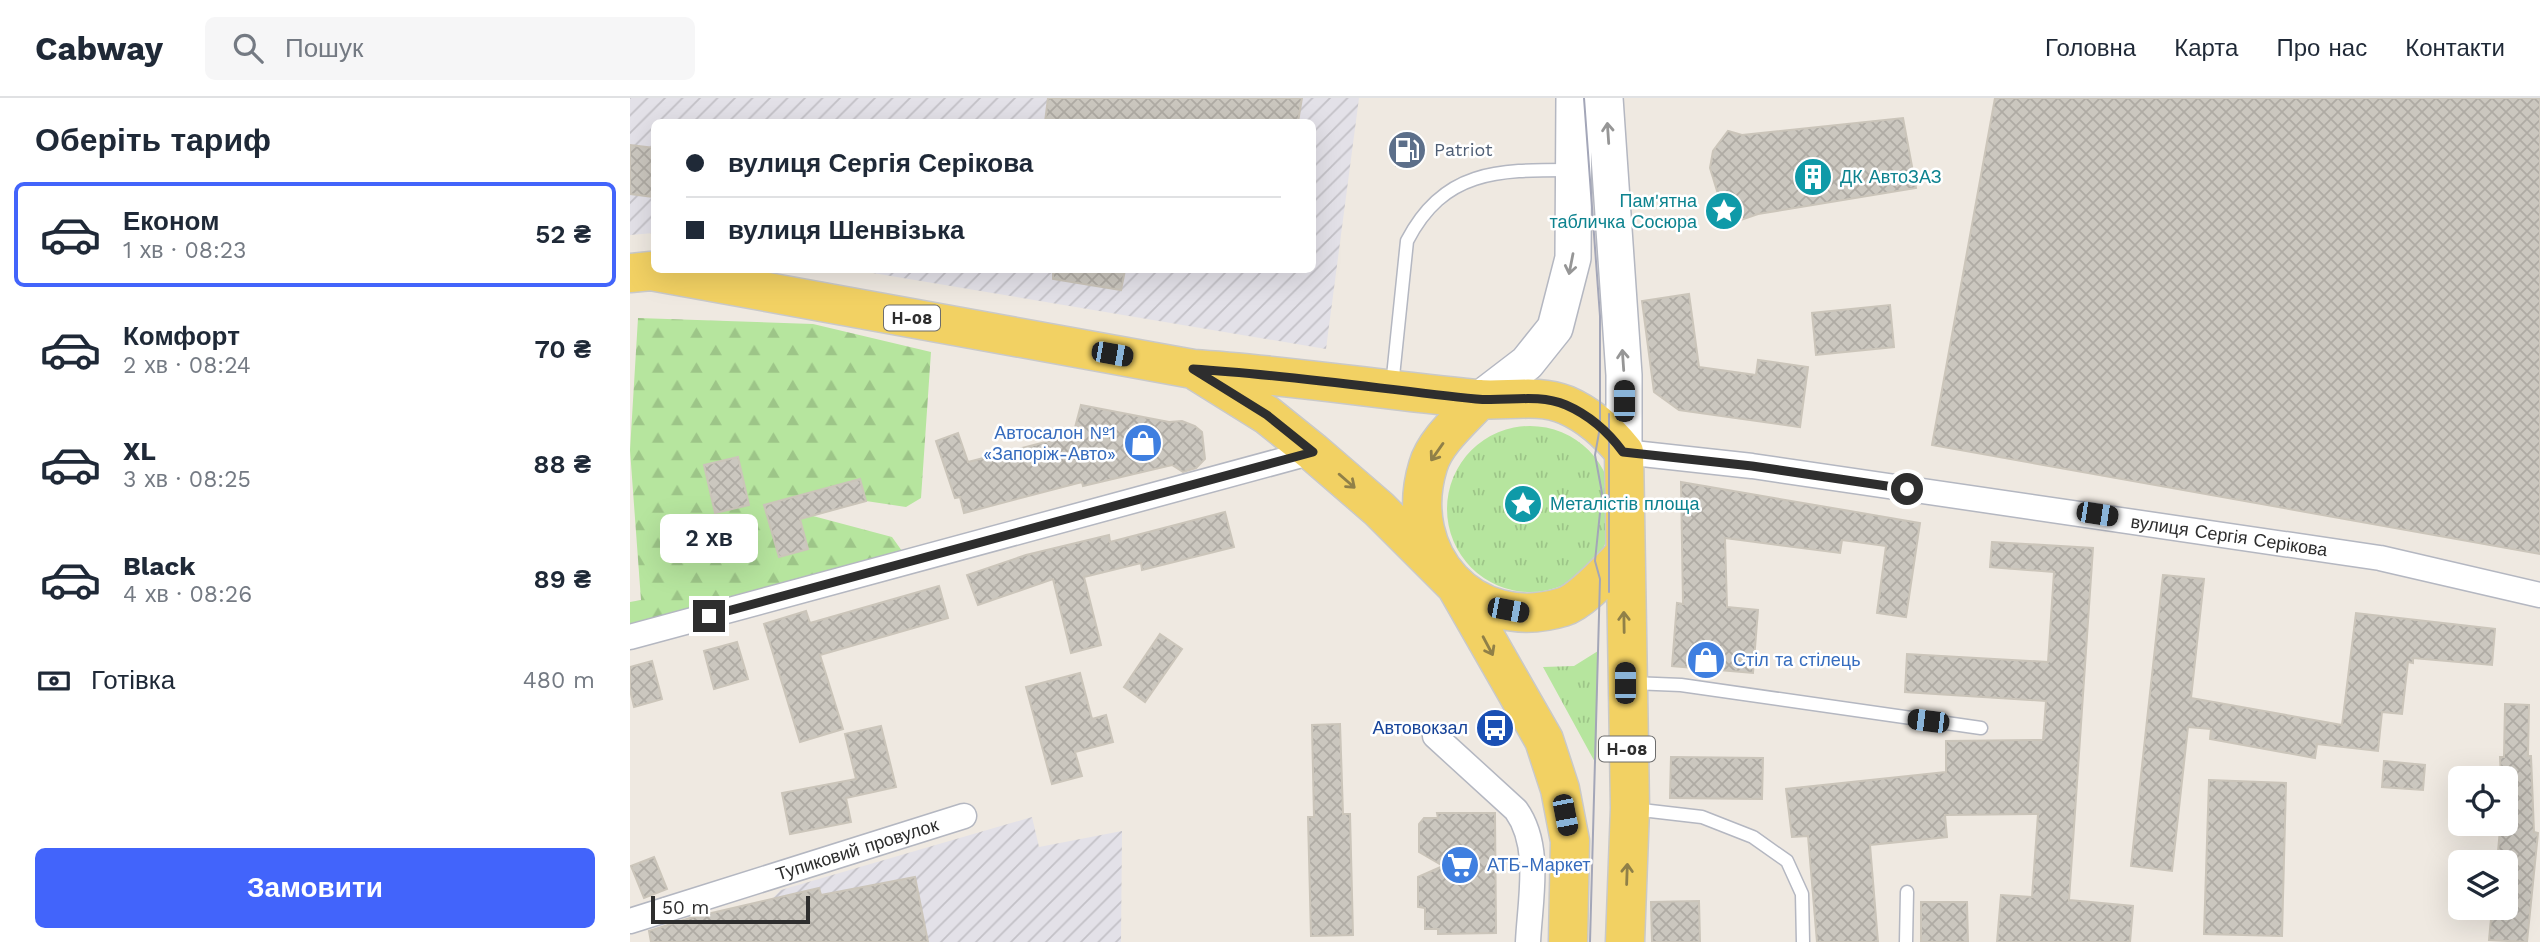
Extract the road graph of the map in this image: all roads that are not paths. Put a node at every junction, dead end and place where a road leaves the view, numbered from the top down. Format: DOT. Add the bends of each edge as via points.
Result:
graph roads {
  1 [pos="1574,98"];
  2 [pos="1605,98"];
  3 [pos="1576,170"];
  4 [pos="651,271"];
  5 [pos="663,273"];
  6 [pos="630,274"];
  7 [pos="1193,369"];
  8 [pos="1391,390"];
  9 [pos="1480,400"];
  10 [pos="1313,452"];
  11 [pos="1623,452"];
  12 [pos="1624,555"];
  13 [pos="1455,586"];
  14 [pos="2540,595"];
  15 [pos="630,637"];
  16 [pos="1625,683"];
  17 [pos="1981,728"];
  18 [pos="1435,736"];
  19 [pos="1630,808"];
  20 [pos="964,816"];
  21 [pos="1907,892"];
  22 [pos="630,921"];
  23 [pos="1528,942"];
  24 [pos="1568,942"];
  25 [pos="1625,942"];
  26 [pos="1803,942"];
  27 [pos="1906,942"];
  1 -- 3 [label="main road"];
  11 -- 2 [label="main road, one-way" via="1624,375"];
  3 -- 8 [label="lane" via="1482,175 1449,190 1425,213 1407,241"];
  3 -- 9 [label="main road, one-way" via="1573,258 1555,328 1527,363"];
  4 -- 6 [label="main road, Н-08"];
  5 -- 7 [label="main road, Н-08"];
  7 -- 8 [label="main road, Н-08" via="1277,374"];
  7 -- 10 [label="main road, Н-08" via="1267,415"];
  8 -- 9 [label="main road, Н-08"];
  9 -- 11 [label="main road, Н-08" via="1529,398 1566,405 1601,426"];
  9 -- 13 [label="main road, one-way" via="1429,463 1420,507 1429,550"];
  10 -- 13 [label="main road, Н-08, one-way" via="1379,509"];
  10 -- 15 [label="street"];
  11 -- 12 [label="main road, Н-08"];
  11 -- 14 [label="street, вулиця Сергія Серікова" via="1752,466 2366,556"];
  12 -- 13 [label="main road" via="1566,606 1528,614 1489,606"];
  16 -- 12 [label="main road, Н-08, one-way"];
  13 -- 24 [label="main road, Н-08, one-way" via="1544,740 1560,789 1570,841"];
  16 -- 17 [label="lane" via="1681,685"];
  16 -- 19 [label="main road, Н-08"];
  18 -- 23 [label="street" via="1526,823 1532,840"];
  25 -- 19 [label="main road, Н-08, one-way"];
  19 -- 26 [label="lane" via="1702,817 1752,837 1787,861 1802,894"];
  20 -- 22 [label="street, Тупиковий провулок"];
  21 -- 27 [label="lane"];
}
